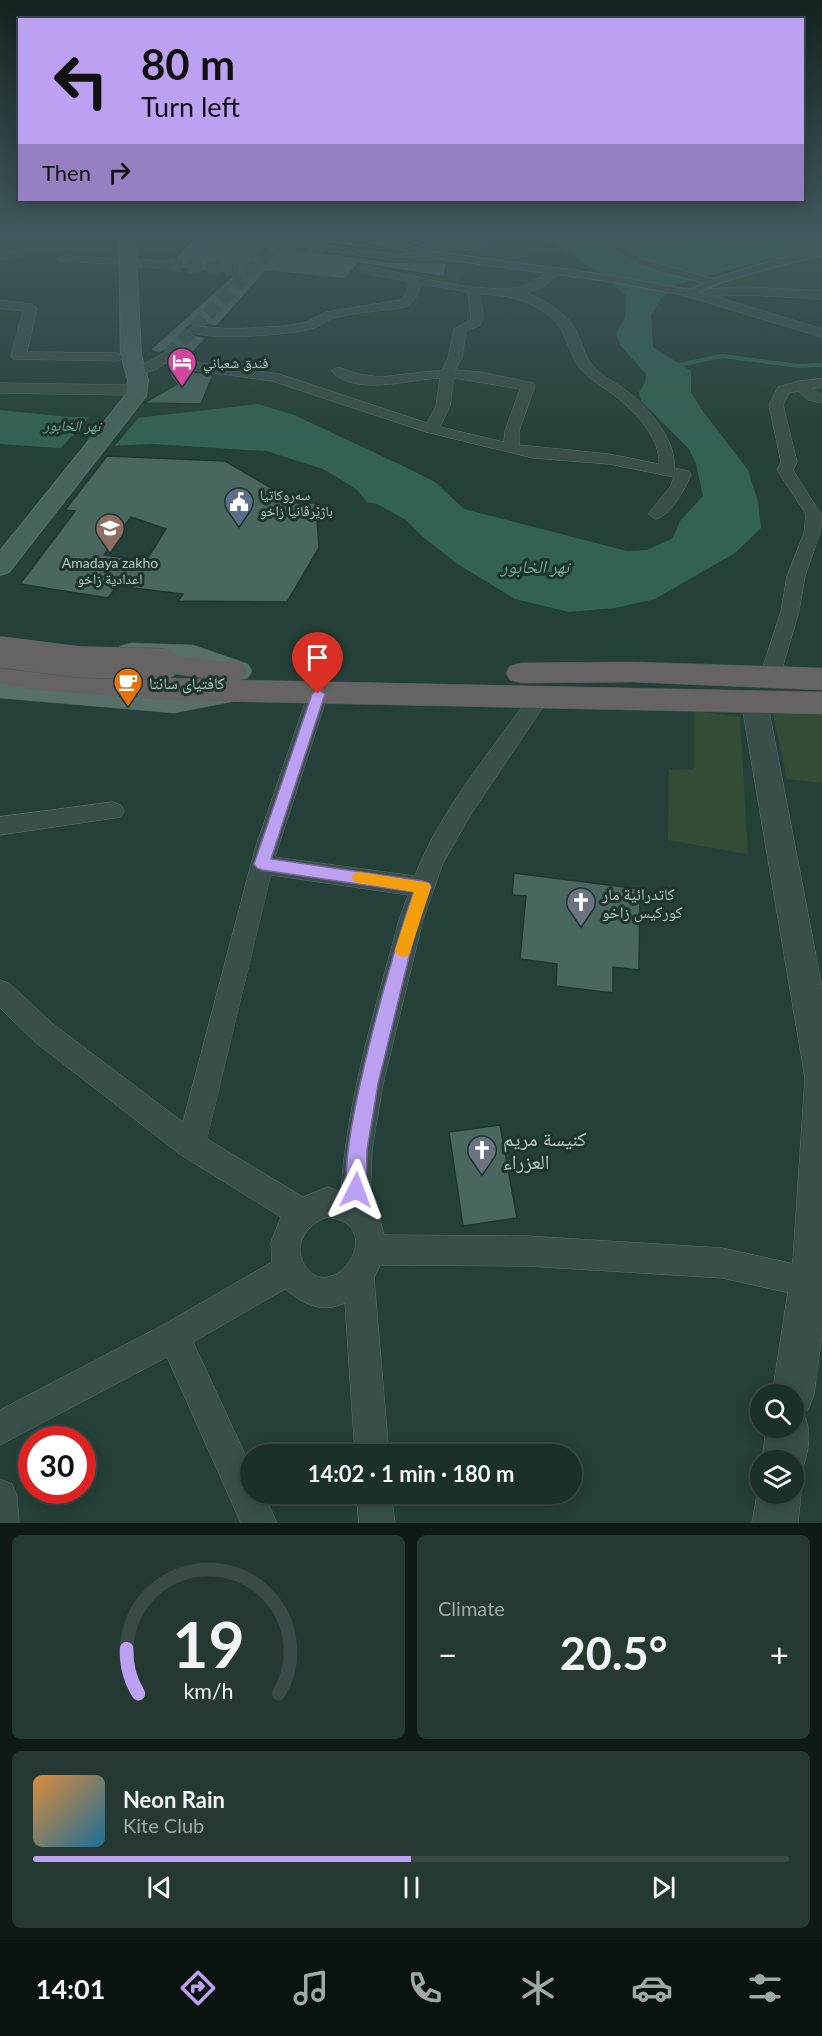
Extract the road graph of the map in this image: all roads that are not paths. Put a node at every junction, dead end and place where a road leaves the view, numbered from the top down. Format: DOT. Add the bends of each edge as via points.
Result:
graph roads {
  1 [pos="0,304"];
  2 [pos="120,304"];
  3 [pos="126,304"];
  4 [pos="398,304"];
  5 [pos="476,304"];
  6 [pos="540,304"];
  7 [pos="769,304"];
  8 [pos="780,304"];
  9 [pos="796,304"];
  10 [pos="788,307"];
  11 [pos="193,330"];
  12 [pos="822,333"];
  13 [pos="118,357"];
  14 [pos="338,371"];
  15 [pos="136,372"];
  16 [pos="449,374"];
  17 [pos="353,378"];
  18 [pos="822,383"];
  19 [pos="799,385"];
  20 [pos="0,388"];
  21 [pos="326,396"];
  22 [pos="124,399"];
  23 [pos="822,399"];
  24 [pos="431,429"];
  25 [pos="511,448"];
  26 [pos="666,470"];
  27 [pos="52,490"];
  28 [pos="656,514"];
  29 [pos="0,536"];
  30 [pos="0,567"];
  31 [pos="9,644"];
  32 [pos="0,657"];
  33 [pos="0,673"];
  34 [pos="164,677"];
  35 [pos="822,680"];
  36 [pos="237,681"];
  37 [pos="0,687"];
  38 [pos="762,688"];
  39 [pos="318,694"];
  40 [pos="541,695"];
  41 [pos="822,703"];
  42 [pos="113,811"];
  43 [pos="0,826"];
  44 [pos="262,864"];
  45 [pos="423,887"];
  46 [pos="0,991"];
  47 [pos="822,1078"];
  48 [pos="191,1145"];
  49 [pos="355,1210"];
  50 [pos="302,1213"];
  51 [pos="365,1264"];
  52 [pos="814,1267"];
  53 [pos="290,1269"];
  54 [pos="174,1336"];
  55 [pos="795,1384"];
  56 [pos="0,1428"];
  57 [pos="372,1444"];
  58 [pos="0,1496"];
  59 [pos="375,1504"];
  60 [pos="778,1504"];
  61 [pos="1,1523"];
  62 [pos="259,1523"];
  63 [pos="376,1523"];
  64 [pos="775,1523"];
  1 -- 13 [label="street" via="30,308 18,356"];
  2 -- 13 [label="main road"];
  3 -- 15 [label="main road"];
  4 -- 11 [label="street" via="326,316 300,328 234,333"];
  5 -- 16 [label="street" via="477,319 460,329"];
  6 -- 26 [label="street" via="568,328 588,369 632,403 666,450"];
  7 -- 10 [label="street"];
  8 -- 10 [label="street"];
  9 -- 10 [label="street"];
  10 -- 12 [label="street"];
  13 -- 22 [label="main road"];
  14 -- 17 [label="street"];
  15 -- 21 [label="street" via="166,357 184,365 274,378"];
  15 -- 22 [label="main road" via="139,388"];
  16 -- 17 [label="street" via="376,383"];
  16 -- 24 [label="street" via="443,406"];
  16 -- 25 [label="street" via="528,386 512,431"];
  17 -- 21 [label="street"];
  18 -- 19 [label="street"];
  19 -- 23 [label="street"];
  19 -- 38 [label="street" via="783,390 776,405 789,462 785,470 814,514 812,533 796,576 790,611"];
  20 -- 22 [label="street"];
  21 -- 24 [label="street"];
  22 -- 27 [label="main road"];
  24 -- 25 [label="street"];
  25 -- 26 [label="street"];
  26 -- 28 [label="street" via="683,474 678,488"];
  27 -- 29 [label="main road"];
  27 -- 30 [label="main road"];
  31 -- 32 [label="main road" via="9,650"];
  31 -- 34 [label="highway, bridge" via="79,662"];
  31 -- 36 [label="main road" via="193,655"];
  33 -- 34 [label="highway" via="36,679"];
  34 -- 36 [label="highway"];
  35 -- 38 [label="highway"];
  36 -- 37 [label="main road" via="174,702"];
  36 -- 38 [label="highway" via="328,674 633,672"];
  36 -- 39 [label="highway"];
  38 -- 40 [label="highway"];
  38 -- 41 [label="highway"];
  38 -- 47 [label="street"];
  39 -- 40 [label="highway"];
  39 -- 44 [label="street"];
  40 -- 45 [label="street" via="463,808 432,861"];
  42 -- 43 [label="street"];
  44 -- 45 [label="street"];
  44 -- 48 [label="street"];
  45 -- 49 [label="street" via="369,1084 358,1150"];
  46 -- 48 [label="street" via="44,1033"];
  47 -- 52 [label="street"];
  48 -- 50 [label="street"];
  49 -- 50 [label="street" via="343,1203 328,1202"];
  49 -- 51 [label="street" via="370,1235"];
  50 -- 53 [label="street" via="286,1240"];
  51 -- 52 [label="street" via="527,1251"];
  51 -- 53 [label="street" via="348,1287 321,1293 308,1289"];
  51 -- 57 [label="street"];
  52 -- 55 [label="street"];
  53 -- 54 [label="street"];
  54 -- 56 [label="street"];
  54 -- 62 [label="street"];
  58 -- 61 [label="street"];
  59 -- 63 [label="street"];
  60 -- 64 [label="street"];
}
